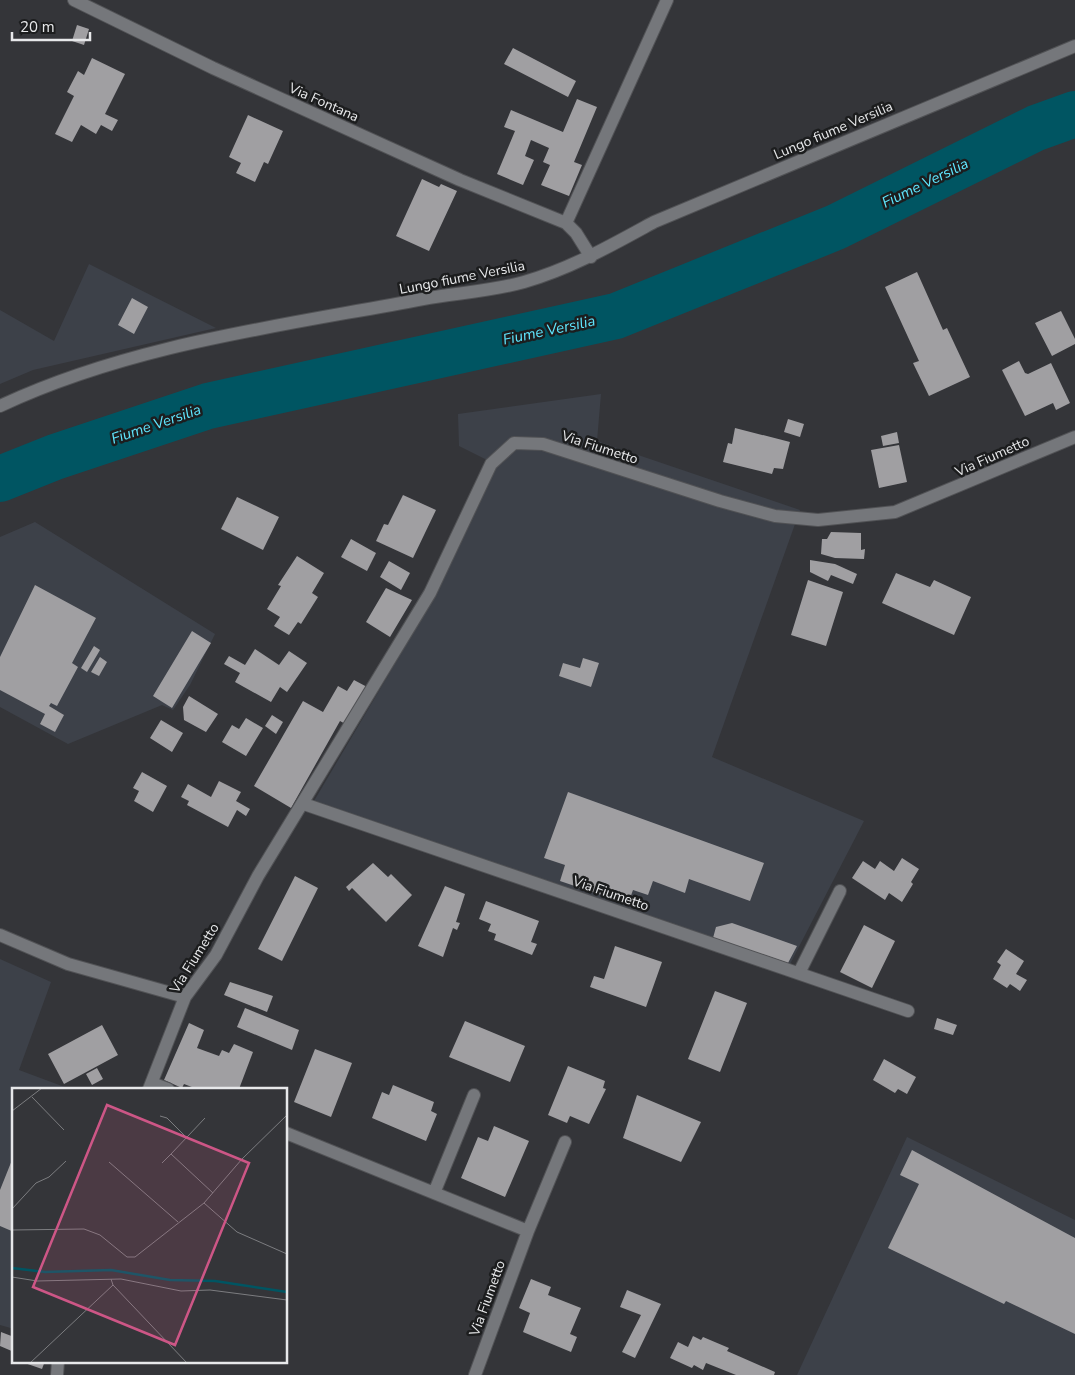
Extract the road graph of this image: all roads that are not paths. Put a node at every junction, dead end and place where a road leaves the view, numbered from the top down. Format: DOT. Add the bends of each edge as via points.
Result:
graph roads {
  1 [pos="74,0"];
  2 [pos="667,0"];
  3 [pos="1075,46"];
  4 [pos="566,223"];
  5 [pos="591,257"];
  6 [pos="0,406"];
  7 [pos="1075,437"];
  8 [pos="304,804"];
  9 [pos="840,890"];
  10 [pos="0,935"];
  11 [pos="799,973"];
  12 [pos="185,997"];
  13 [pos="908,1012"];
  14 [pos="150,1086"];
  15 [pos="474,1096"];
  16 [pos="288,1134"];
  17 [pos="565,1142"];
  18 [pos="434,1193"];
  19 [pos="528,1231"];
  20 [pos="58,1362"];
  21 [pos="57,1375"];
  22 [pos="475,1375"];
  1 -- 4 [label="street, Via Fontana" via="222,72 460,180"];
  2 -- 4 [label="street"];
  3 -- 5 [label="street, Lungo fiume Versilia" via="654,222"];
  4 -- 5 [label="street, Via Fontana"];
  5 -- 6 [label="street, Lungo fiume Versilia" via="523,282 199,342 108,365 32,391"];
  7 -- 8 [label="street, Via Fiumetto" via="895,512 818,520 775,516 543,444 514,443 491,464 430,593"];
  8 -- 11 [label="street, Via Fiumetto"];
  8 -- 12 [label="street, Via Fiumetto" via="258,876 216,955"];
  9 -- 11 [label="street"];
  10 -- 12 [label="street" via="68,964"];
  11 -- 13 [label="street, Via Fiumetto"];
  12 -- 14 [label="street, Via Fiumetto"];
  15 -- 18 [label="street"];
  16 -- 18 [label="street"];
  17 -- 19 [label="street, Via Fiumetto"];
  18 -- 19 [label="street"];
  19 -- 22 [label="street, Via Fiumetto"];
  20 -- 21 [label="street"];
}
